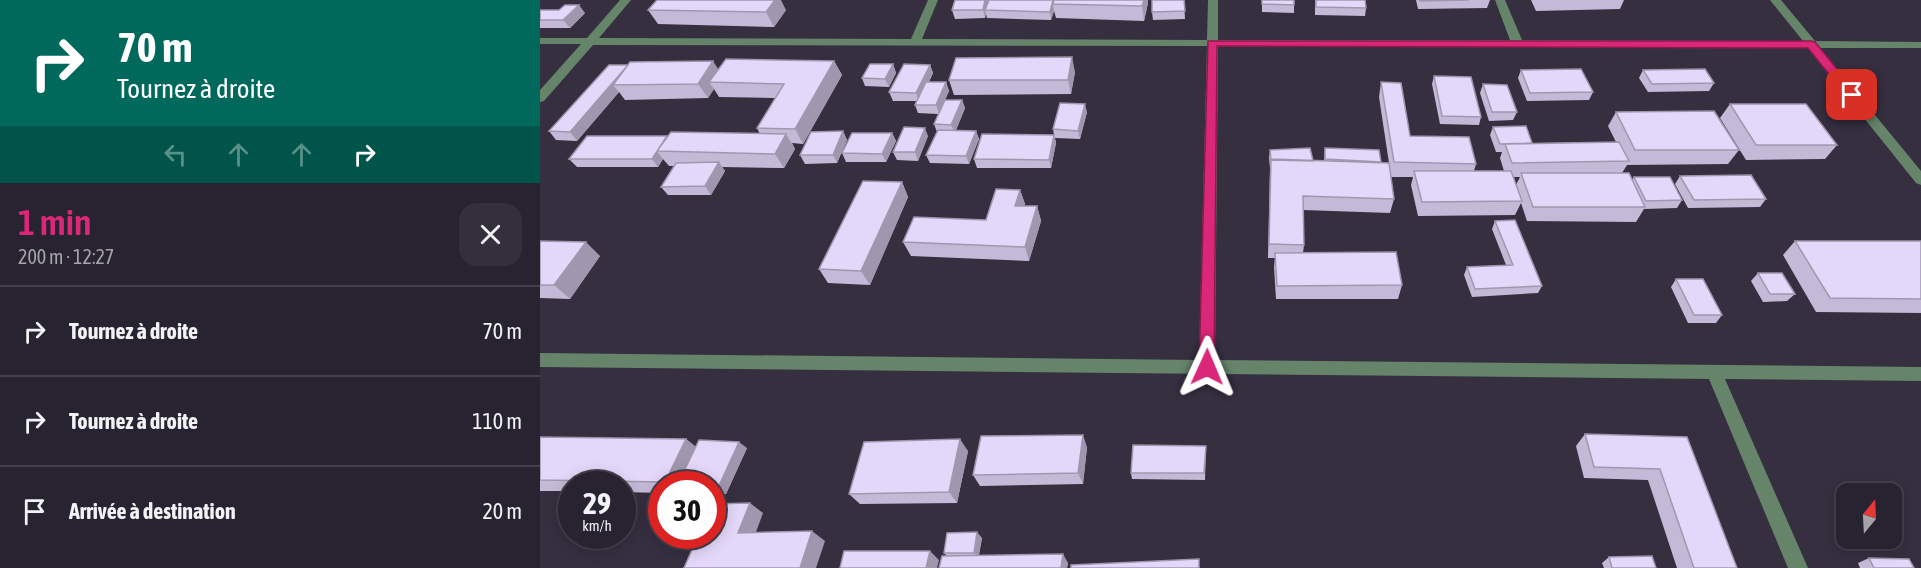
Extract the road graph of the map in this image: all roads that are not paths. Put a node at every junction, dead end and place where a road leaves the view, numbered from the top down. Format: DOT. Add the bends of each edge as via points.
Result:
graph roads {
  1 [pos="626,0"];
  2 [pos="933,0"];
  3 [pos="1213,0"];
  4 [pos="1500,0"];
  5 [pos="1775,0"];
  6 [pos="540,41"];
  7 [pos="590,42"];
  8 [pos="915,43"];
  9 [pos="1212,43"];
  10 [pos="1517,44"];
  11 [pos="1811,45"];
  12 [pos="1921,45"];
  13 [pos="540,98"];
  14 [pos="1921,180"];
  15 [pos="540,360"];
  16 [pos="1207,367"];
  17 [pos="1714,372"];
  18 [pos="1921,374"];
  19 [pos="1798,568"];
  1 -- 7 [label="street"];
  2 -- 8 [label="street"];
  3 -- 9 [label="street"];
  4 -- 10 [label="street"];
  5 -- 11 [label="street"];
  6 -- 7 [label="street"];
  7 -- 8 [label="street"];
  7 -- 13 [label="street"];
  8 -- 9 [label="street"];
  9 -- 10 [label="street"];
  9 -- 16 [label="street"];
  10 -- 11 [label="street"];
  11 -- 12 [label="street"];
  11 -- 14 [label="street"];
  15 -- 16 [label="street"];
  16 -- 17 [label="street"];
  17 -- 18 [label="street"];
  17 -- 19 [label="street"];
}
